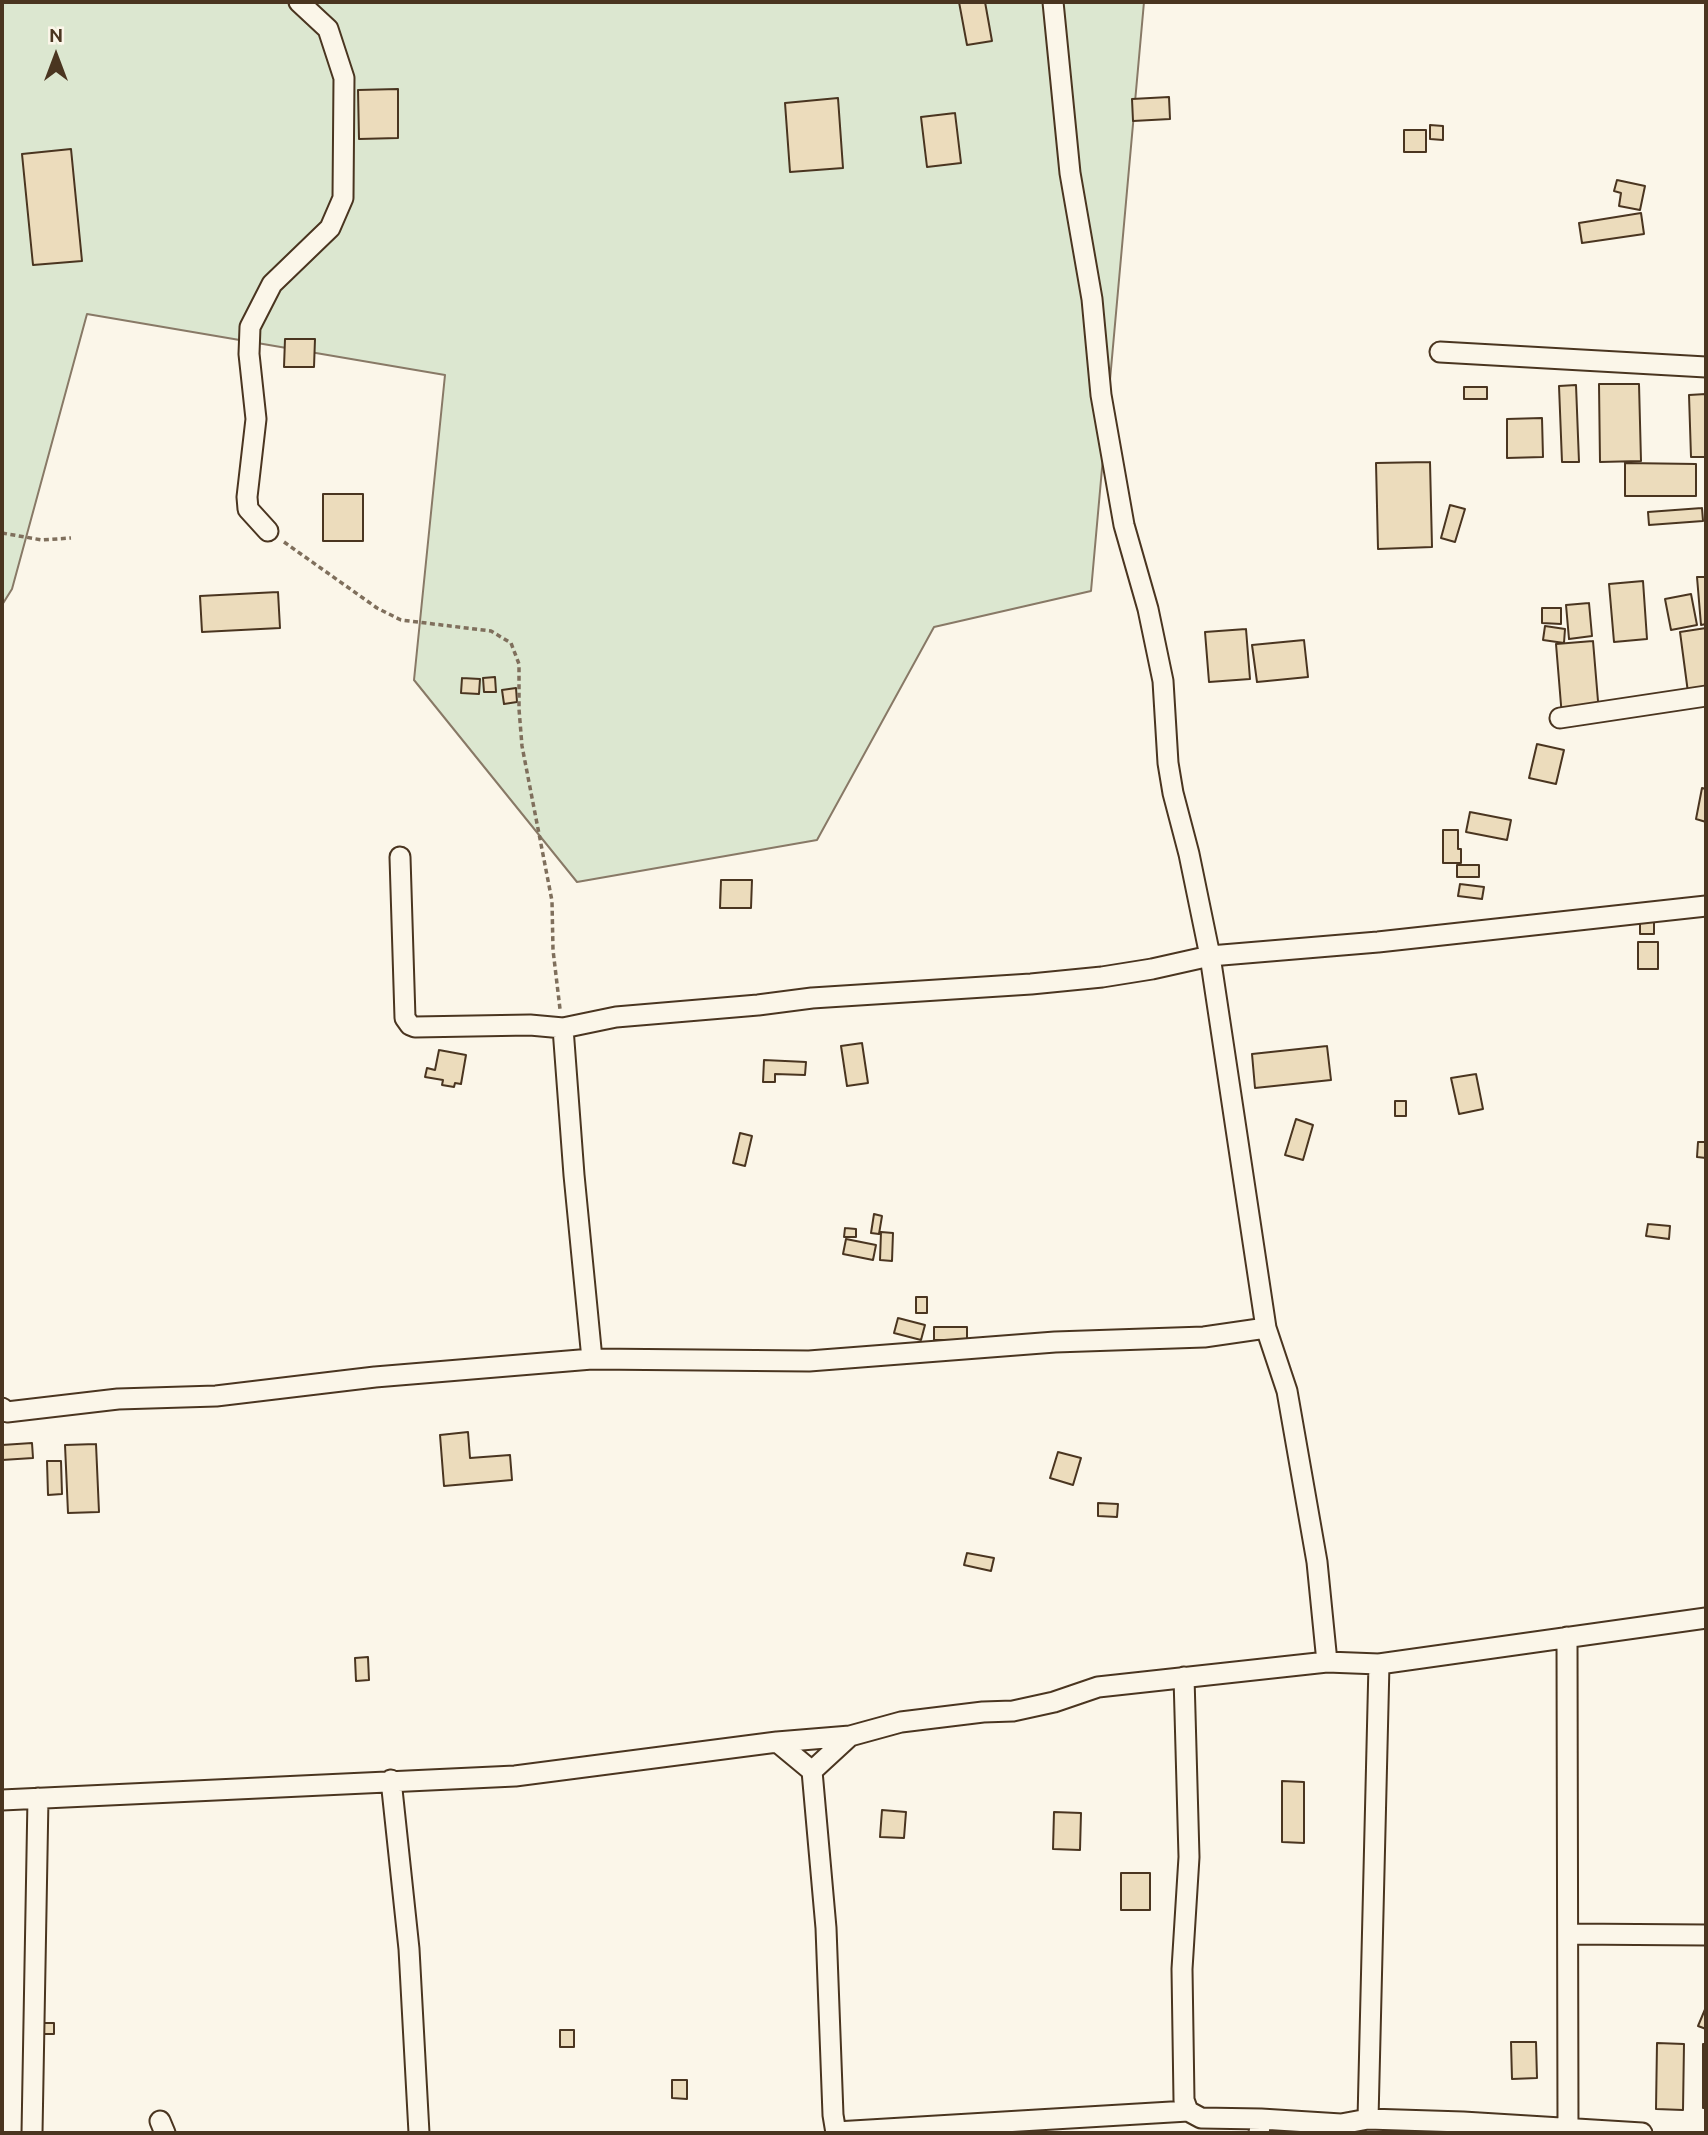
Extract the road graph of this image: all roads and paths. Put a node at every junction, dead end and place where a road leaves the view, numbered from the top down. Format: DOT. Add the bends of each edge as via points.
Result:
graph roads {
  1 [pos="299,2"];
  2 [pos="1054,2"];
  3 [pos="1440,352"];
  4 [pos="1706,366"];
  5 [pos="268,531"];
  6 [pos="2,533"];
  7 [pos="71,538"];
  8 [pos="1706,696"];
  9 [pos="1560,718"];
  10 [pos="400,857"];
  11 [pos="1706,906"];
  12 [pos="1210,956"];
  13 [pos="563,1028"];
  14 [pos="1266,1328"];
  15 [pos="592,1359"];
  16 [pos="2,1408"];
  17 [pos="1706,1618"];
  18 [pos="1567,1637"];
  19 [pos="1327,1662"];
  20 [pos="1380,1664"];
  21 [pos="1184,1677"];
  22 [pos="850,1736"];
  23 [pos="777,1742"];
  24 [pos="812,1771"];
  25 [pos="391,1780"];
  26 [pos="38,1798"];
  27 [pos="2,1800"];
  28 [pos="1568,1934"];
  29 [pos="1706,1935"];
  30 [pos="1188,2111"];
  31 [pos="1368,2119"];
  32 [pos="1260,2126"];
  33 [pos="1569,2131"];
  34 [pos="32,2133"];
  35 [pos="419,2133"];
  36 [pos="836,2133"];
  37 [pos="1642,2133"];
  1 -- 5 [label="street" via="328,29 344,78 343,198 330,228 272,284 250,327 256,419 248,509"];
  2 -- 12 [label="street" via="1070,173 1092,299 1101,395 1124,525 1163,681 1171,783"];
  3 -- 4 [label="street"];
  5 -- 13 [label="path" via="401,620 491,631 511,643 519,664 522,746 552,901"];
  6 -- 7 [label="path" via="42,540"];
  8 -- 9 [label="street"];
  10 -- 13 [label="street" via="405,1018 410,1026"];
  11 -- 12 [label="street"];
  12 -- 13 [label="street" via="1102,977 812,998 616,1017"];
  12 -- 14 [label="street"];
  13 -- 15 [label="street"];
  14 -- 15 [label="street" via="1204,1337 1055,1342 809,1361"];
  14 -- 19 [label="street" via="1287,1391 1317,1562"];
  15 -- 16 [label="street" via="239,1394 118,1399 8,1412"];
  17 -- 18 [label="street"];
  18 -- 20 [label="street"];
  18 -- 28 [label="street"];
  19 -- 20 [label="street"];
  19 -- 21 [label="street"];
  20 -- 31 [label="street"];
  21 -- 22 [label="street" via="1098,1687 1013,1711 901,1722"];
  21 -- 30 [label="street" via="1189,1857 1182,1969 1184,2100"];
  22 -- 23 [label="street"];
  22 -- 24 [label="street"];
  23 -- 24 [label="street"];
  23 -- 25 [label="street" via="515,1776"];
  24 -- 36 [label="street" via="826,1928"];
  25 -- 26 [label="street"];
  25 -- 35 [label="street" via="409,1949"];
  26 -- 27 [label="street"];
  26 -- 34 [label="street"];
  28 -- 29 [label="street"];
  28 -- 33 [label="street"];
  30 -- 32 [label="street" via="1201,2118"];
  30 -- 36 [label="street"];
  31 -- 32 [label="street"];
  31 -- 33 [label="street"];
  33 -- 37 [label="street"];
}
